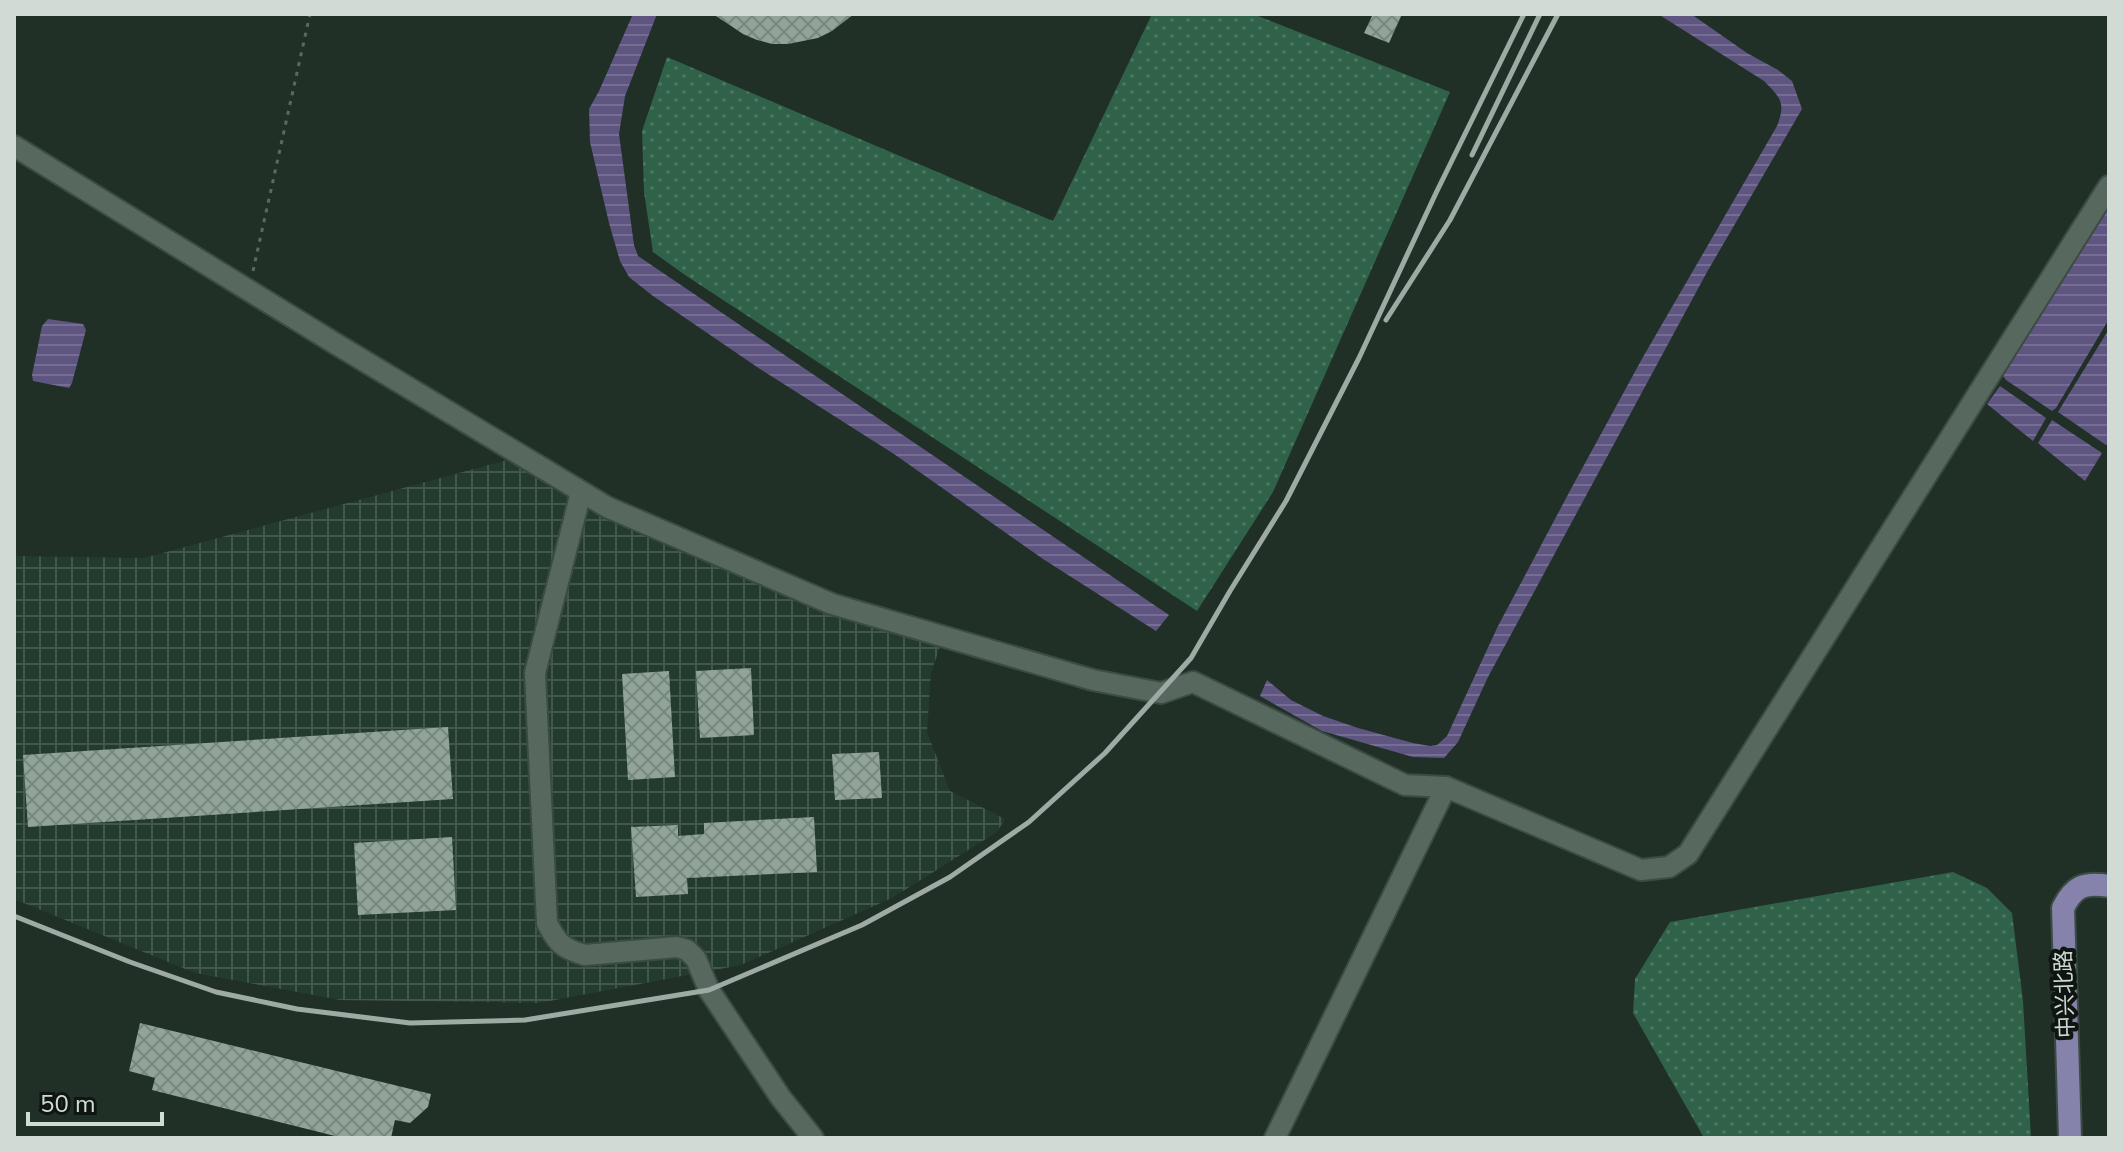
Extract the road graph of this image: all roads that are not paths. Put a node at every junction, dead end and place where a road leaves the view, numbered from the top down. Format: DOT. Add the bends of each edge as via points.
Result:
graph roads {
  1 [pos="14,146"];
  2 [pos="2109,186"];
  3 [pos="581,492"];
  4 [pos="1446,787"];
  5 [pos="2109,886"];
  6 [pos="813,1138"];
  7 [pos="1275,1138"];
  8 [pos="2070,1138"];
  1 -- 3 [label="street"];
  2 -- 4 [label="street" via="1688,854 1669,867 1641,870"];
  3 -- 4 [label="street" via="832,604 1093,680 1161,693 1193,682 1405,785"];
  3 -- 6 [label="street" via="535,673 547,923 555,939 585,955 687,950 781,1098"];
  4 -- 7 [label="street"];
  5 -- 8 [label="main road, 中兴北路" via="2091,883 2071,892 2063,908"];
}
